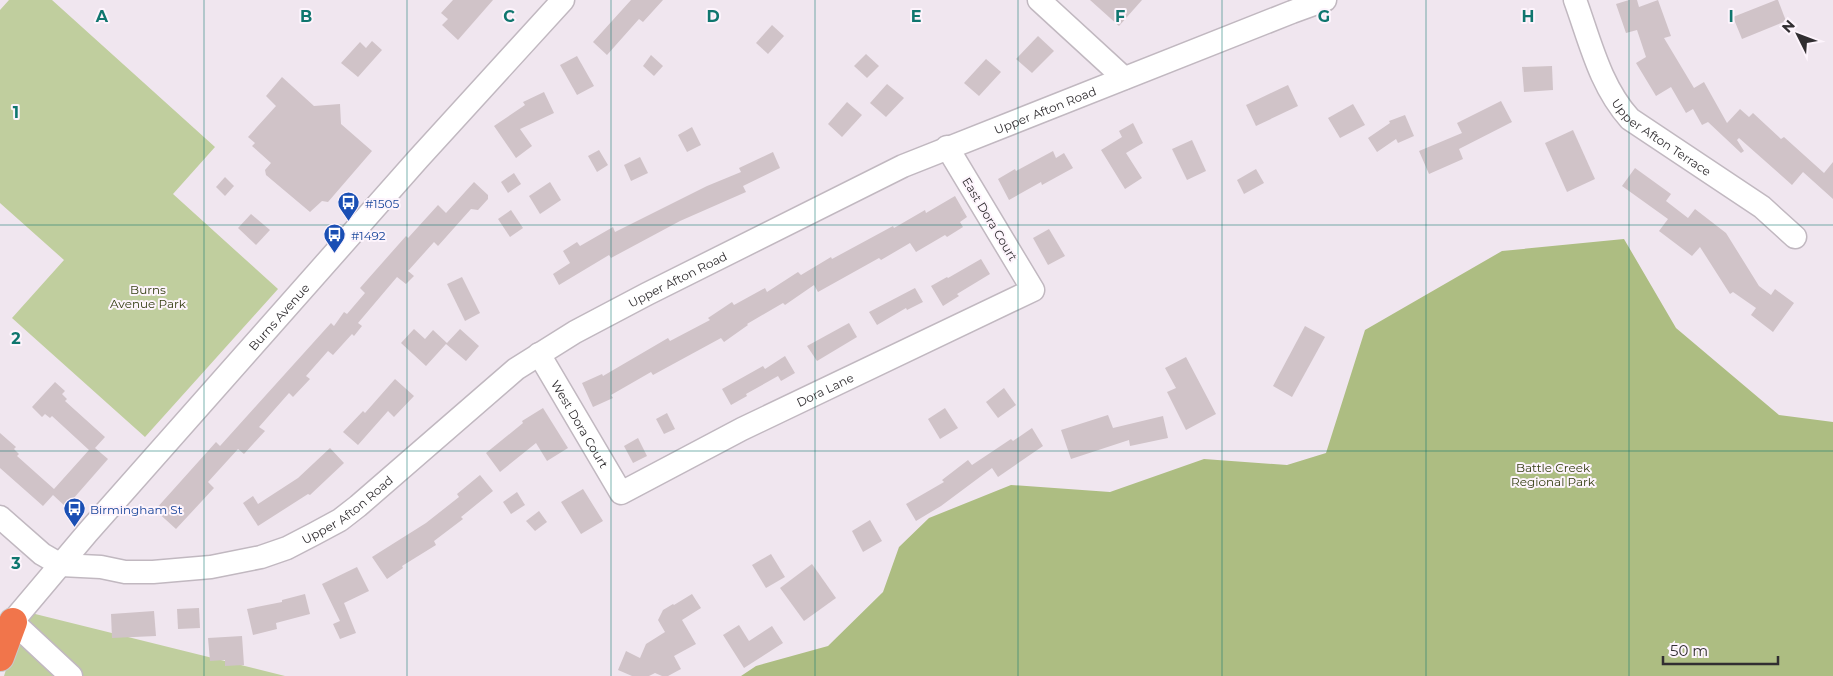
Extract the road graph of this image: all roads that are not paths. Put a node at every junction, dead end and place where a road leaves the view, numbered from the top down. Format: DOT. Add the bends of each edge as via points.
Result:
graph roads {
  1 [pos="563,0"];
  2 [pos="1039,0"];
  3 [pos="1325,0"];
  4 [pos="1575,0"];
  5 [pos="1124,78"];
  6 [pos="947,147"];
  7 [pos="1795,237"];
  8 [pos="1033,290"];
  9 [pos="539,354"];
  10 [pos="621,493"];
  11 [pos="0,517"];
  12 [pos="61,565"];
  13 [pos="6,629"];
  14 [pos="0,657"];
  15 [pos="70,676"];
  1 -- 12 [label="street, Burns Avenue" via="412,166"];
  2 -- 5 [label="street"];
  3 -- 5 [label="street, Upper Afton Road"];
  4 -- 7 [label="street, Upper Afton Terrace" via="1607,87 1630,119 1762,207"];
  5 -- 6 [label="street, Upper Afton Road"];
  6 -- 8 [label="street, East Dora Court"];
  6 -- 9 [label="street, Upper Afton Road" via="719,256"];
  8 -- 10 [label="street, Dora Lane" via="742,428"];
  9 -- 10 [label="street, West Dora Court"];
  9 -- 12 [label="street, Upper Afton Road" via="490,390 340,520 287,548 237,563 153,572"];
  11 -- 12 [label="street" via="42,554"];
  12 -- 13 [label="street, Burns Avenue"];
  13 -- 14 [label="highway"];
  13 -- 15 [label="street"];
}
